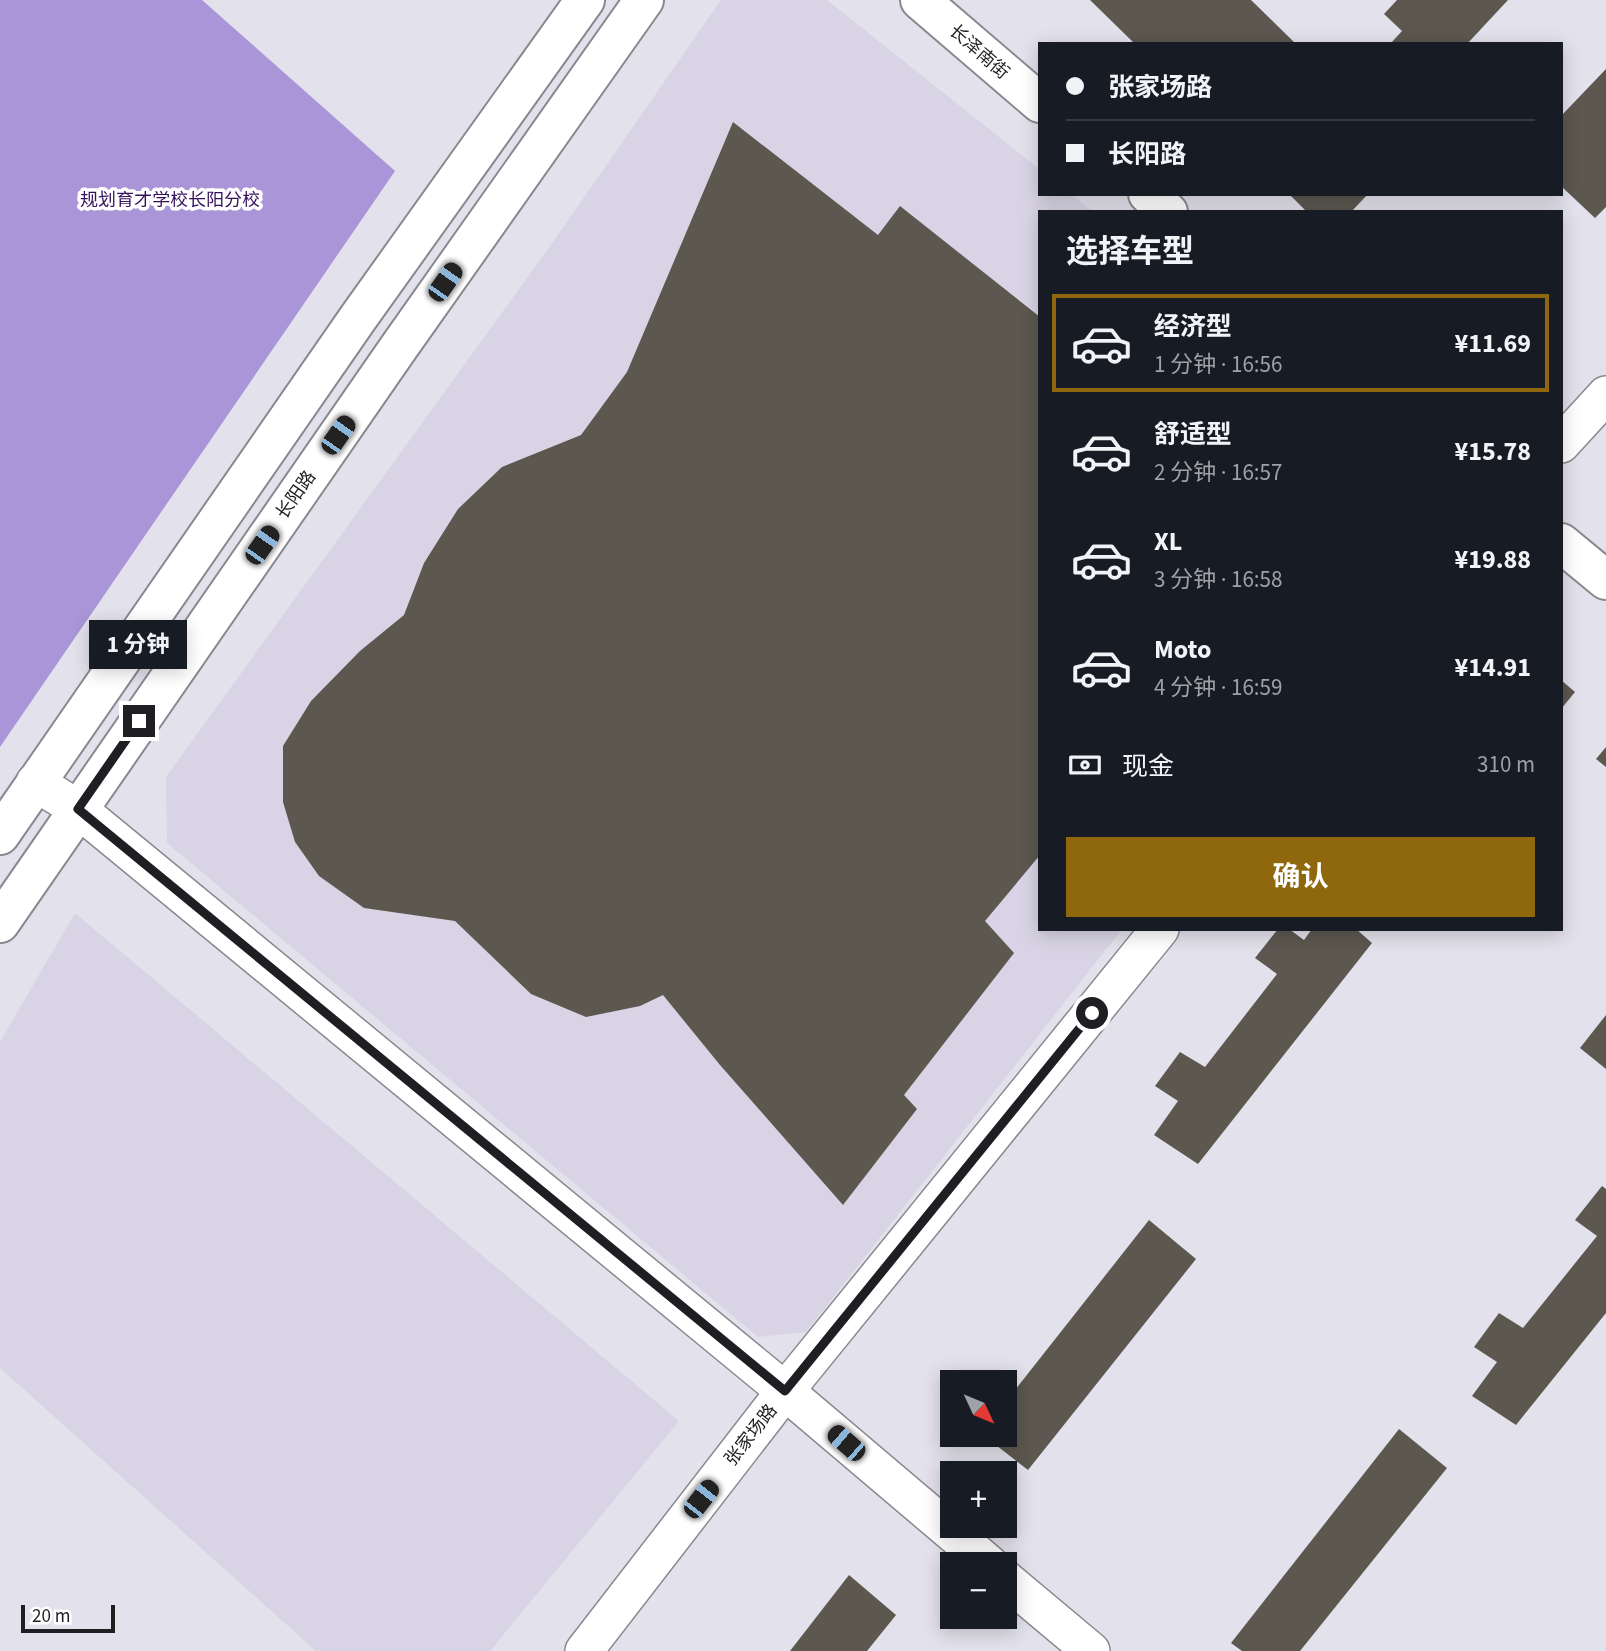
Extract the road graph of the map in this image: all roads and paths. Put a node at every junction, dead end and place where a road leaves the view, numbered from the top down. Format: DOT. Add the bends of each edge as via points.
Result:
graph roads {
  1 [pos="585,0"];
  2 [pos="644,0"];
  3 [pos="919,0"];
  4 [pos="1038,101"];
  5 [pos="1150,196"];
  6 [pos="1166,210"];
  7 [pos="1606,395"];
  8 [pos="1563,442"];
  9 [pos="1563,545"];
  10 [pos="1606,580"];
  11 [pos="36,782"];
  12 [pos="78,809"];
  13 [pos="0,835"];
  14 [pos="0,923"];
  15 [pos="1158,931"];
  16 [pos="785,1391"];
  17 [pos="975,1552"];
  18 [pos="1017,1589"];
  19 [pos="584,1651"];
  20 [pos="1091,1651"];
  1 -- 11 [label="main road"];
  2 -- 12 [label="main road, 长阳路"];
  3 -- 4 [label="main road, 长泽南街"];
  5 -- 6 [label="main road"];
  7 -- 8 [label="street"];
  9 -- 10 [label="main road"];
  11 -- 12 [label="street"];
  11 -- 13 [label="main road"];
  12 -- 14 [label="main road, 长阳路"];
  12 -- 16 [label="street"];
  15 -- 16 [label="street, 张家场路"];
  16 -- 17 [label="street"];
  16 -- 19 [label="street, 张家场路"];
  18 -- 20 [label="street"];
}
